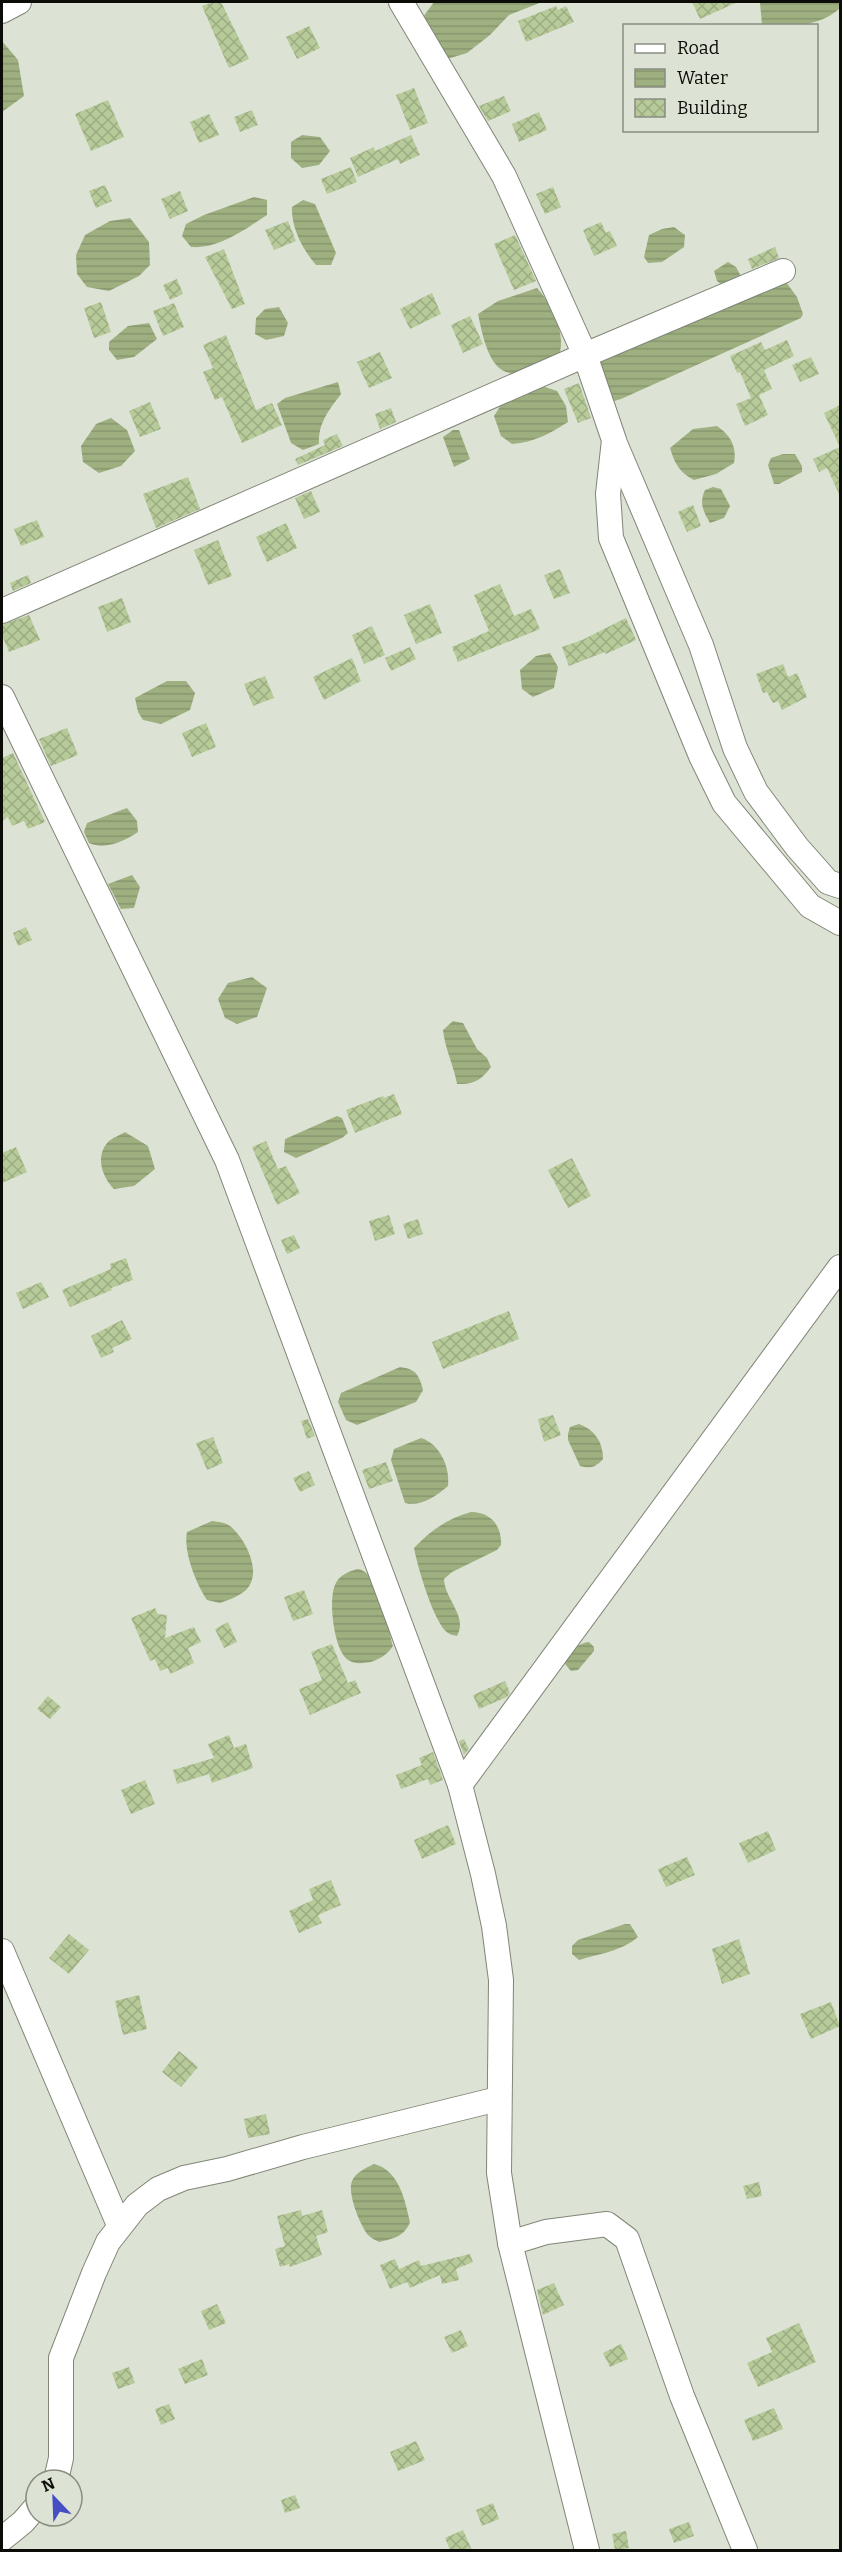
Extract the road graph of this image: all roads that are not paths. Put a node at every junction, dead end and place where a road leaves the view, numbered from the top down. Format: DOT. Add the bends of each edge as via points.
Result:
graph roads {
  1 [pos="19,2"];
  2 [pos="401,2"];
  3 [pos="2,10"];
  4 [pos="783,271"];
  5 [pos="585,355"];
  6 [pos="614,440"];
  7 [pos="2,611"];
  8 [pos="2,697"];
  9 [pos="840,886"];
  10 [pos="840,923"];
  11 [pos="840,1267"];
  12 [pos="460,1785"];
  13 [pos="2,1951"];
  14 [pos="498,2099"];
  15 [pos="119,2225"];
  16 [pos="510,2243"];
  17 [pos="59,2468"];
  18 [pos="24,2522"];
  19 [pos="2,2539"];
  20 [pos="587,2550"];
  21 [pos="745,2550"];
  1 -- 3 [label="street"];
  2 -- 5 [label="street" via="504,176"];
  4 -- 5 [label="street"];
  5 -- 6 [label="street"];
  5 -- 7 [label="street"];
  6 -- 9 [label="street" via="697,635 735,748 756,792 828,882"];
  6 -- 10 [label="street" via="608,494 611,538 701,756 724,803 738,820 810,906"];
  8 -- 12 [label="street" via="227,1160"];
  11 -- 12 [label="street"];
  12 -- 14 [label="street" via="494,1926 501,1980"];
  13 -- 15 [label="street"];
  14 -- 15 [label="street" via="183,2178 158,2188"];
  14 -- 16 [label="street" via="499,2173"];
  15 -- 17 [label="street" via="93,2272 61,2358"];
  16 -- 20 [label="street"];
  16 -- 21 [label="street" via="546,2232 607,2224 627,2239 682,2396"];
  18 -- 19 [label="street"];
}
